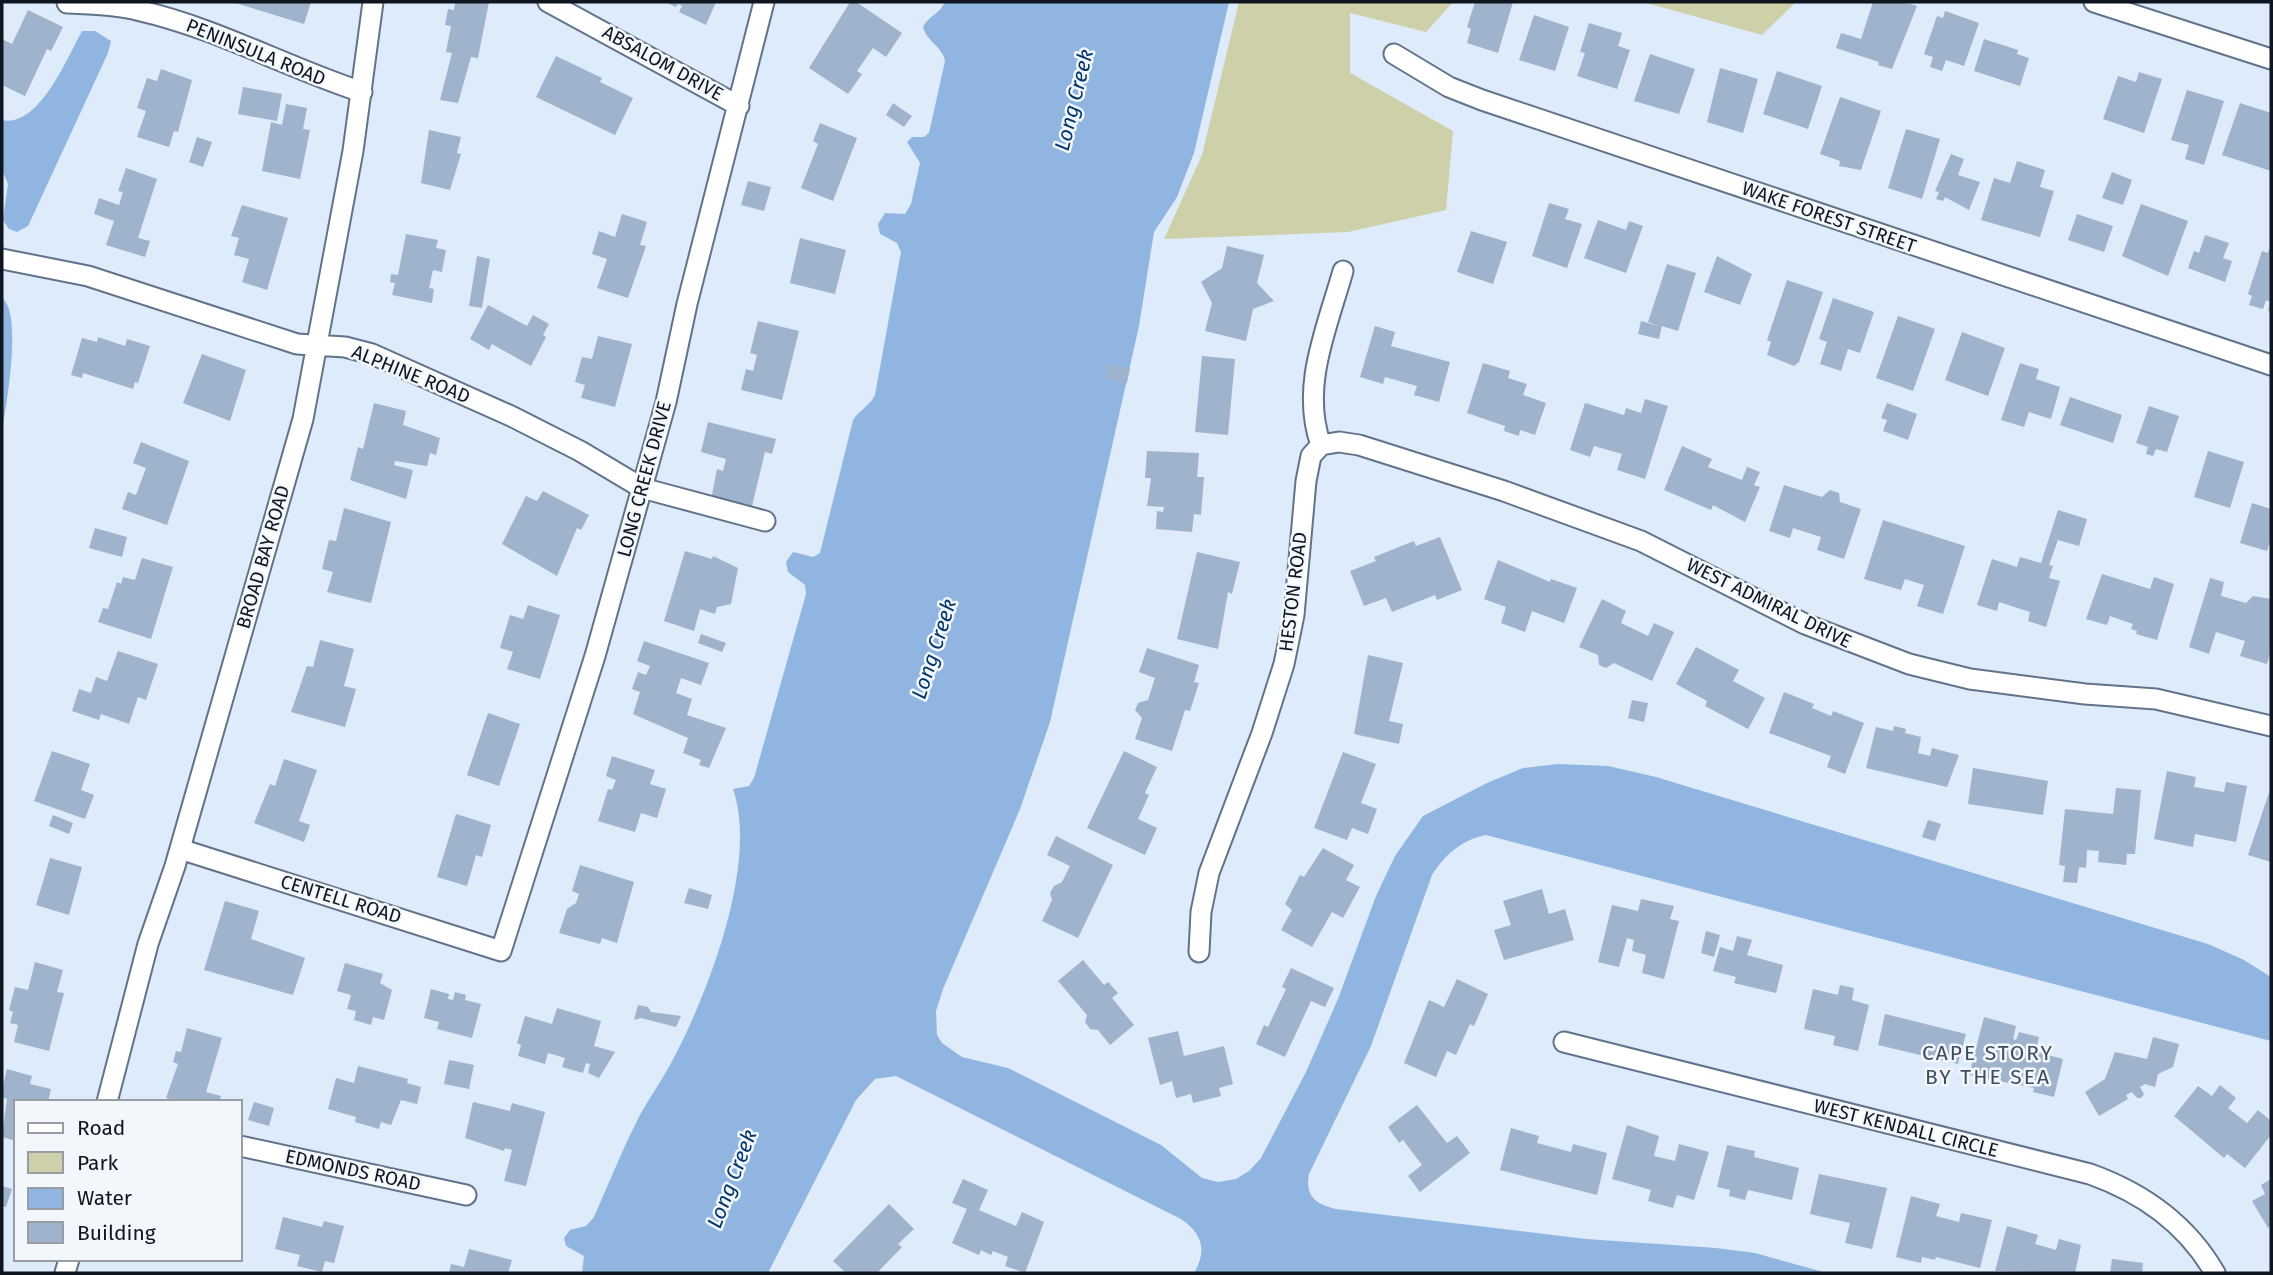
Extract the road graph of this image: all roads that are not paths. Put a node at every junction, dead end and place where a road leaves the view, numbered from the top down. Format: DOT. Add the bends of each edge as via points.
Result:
graph roads {
  1 [pos="373,2"];
  2 [pos="548,2"];
  3 [pos="764,2"];
  4 [pos="2094,2"];
  5 [pos="67,3"];
  6 [pos="1394,54"];
  7 [pos="2271,59"];
  8 [pos="362,92"];
  9 [pos="740,106"];
  10 [pos="2,259"];
  11 [pos="1343,271"];
  12 [pos="318,346"];
  13 [pos="2271,365"];
  14 [pos="1321,445"];
  15 [pos="642,488"];
  16 [pos="765,521"];
  17 [pos="2271,726"];
  18 [pos="180,849"];
  19 [pos="501,951"];
  20 [pos="1199,951"];
  21 [pos="1564,1042"];
  22 [pos="108,1100"];
  23 [pos="242,1146"];
  24 [pos="466,1195"];
  25 [pos="2215,1273"];
  1 -- 8 [label="street, BROAD BAY ROAD"];
  2 -- 9 [label="street, ABSALOM DRIVE"];
  3 -- 9 [label="street, LONG CREEK DRIVE"];
  4 -- 7 [label="street"];
  5 -- 8 [label="street, PENINSULA ROAD" via="109,5 162,17"];
  6 -- 13 [label="street, WAKE FOREST STREET" via="1449,87 1482,100"];
  8 -- 12 [label="street, BROAD BAY ROAD"];
  9 -- 15 [label="street, LONG CREEK DRIVE"];
  10 -- 12 [label="street, ALPHINE ROAD" via="88,276 297,344"];
  11 -- 14 [label="street" via="1313,378 1311,403"];
  12 -- 15 [label="street, ALPHINE ROAD" via="372,354 512,416"];
  12 -- 18 [label="street, BROAD BAY ROAD" via="303,419"];
  14 -- 17 [label="street, WEST ADMIRAL DRIVE" via="1359,445 1642,541 1805,624 1909,664 1970,678 2156,699"];
  14 -- 20 [label="street, HESTON ROAD" via="1311,456 1306,481 1294,615 1284,664 1209,873"];
  15 -- 16 [label="street, ALPHINE ROAD"];
  15 -- 19 [label="street, LONG CREEK DRIVE" via="595,656"];
  18 -- 19 [label="street, CENTELL ROAD"];
  18 -- 22 [label="street, BROAD BAY ROAD" via="148,944"];
  21 -- 25 [label="street, WEST KENDALL CIRCLE" via="2090,1174 2157,1207 2188,1235"];
  23 -- 24 [label="street, EDMONDS ROAD"];
}
